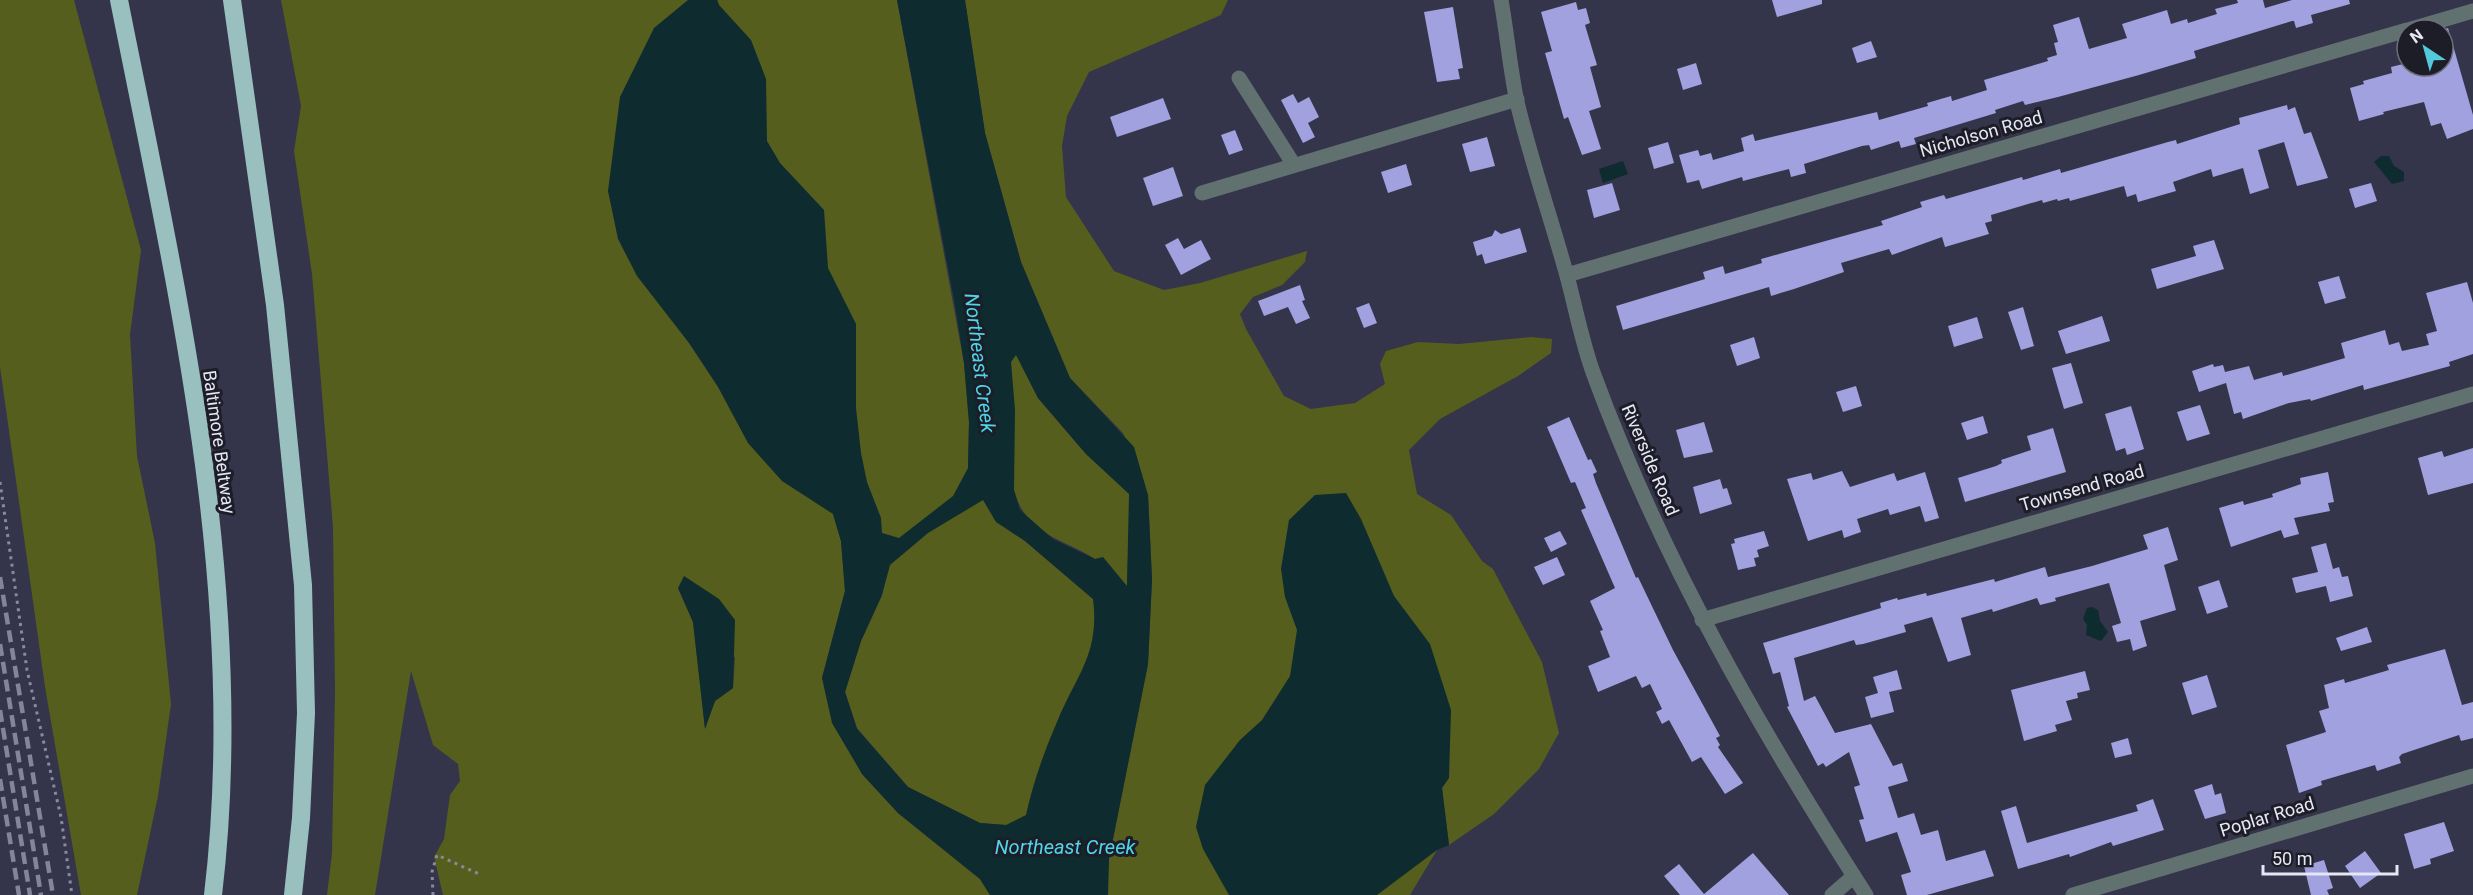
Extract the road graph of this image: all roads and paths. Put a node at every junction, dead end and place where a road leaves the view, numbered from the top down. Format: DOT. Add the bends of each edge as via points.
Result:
graph roads {
  1 [pos="119,0"];
  2 [pos="232,0"];
  3 [pos="1501,0"];
  4 [pos="2473,11"];
  5 [pos="2449,18"];
  6 [pos="2395,34"];
  7 [pos="1239,78"];
  8 [pos="1517,99"];
  9 [pos="1294,165"];
  10 [pos="1202,193"];
  11 [pos="1567,275"];
  12 [pos="2473,394"];
  13 [pos="0,482"];
  14 [pos="1702,620"];
  15 [pos="2473,776"];
  16 [pos="479,873"];
  17 [pos="1854,876"];
  18 [pos="72,895"];
  19 [pos="213,895"];
  20 [pos="293,895"];
  21 [pos="433,895"];
  22 [pos="1832,895"];
  23 [pos="1866,895"];
  24 [pos="2073,895"];
  1 -- 19 [label="highway, Baltimore Beltway" via="180,313 205,476 222,710 221,807"];
  2 -- 20 [label="highway" via="275,305 303,585 306,713"];
  3 -- 8 [label="street, Riverside Road"];
  4 -- 5 [label="street, Nicholson Road"];
  6 -- 11 [label="street, Nicholson Road"];
  7 -- 9 [label="street"];
  8 -- 9 [label="street"];
  8 -- 11 [label="street, Riverside Road"];
  9 -- 10 [label="street"];
  11 -- 14 [label="street, Riverside Road" via="1593,373 1616,433"];
  12 -- 14 [label="street, Townsend Road"];
  13 -- 18 [label="path" via="27,670 61,817"];
  14 -- 17 [label="street, Riverside Road" via="1798,788"];
  15 -- 24 [label="street, Poplar Road"];
  16 -- 21 [label="path" via="437,855 432,872"];
  17 -- 22 [label="street"];
  17 -- 23 [label="street, Riverside Road"];
}
